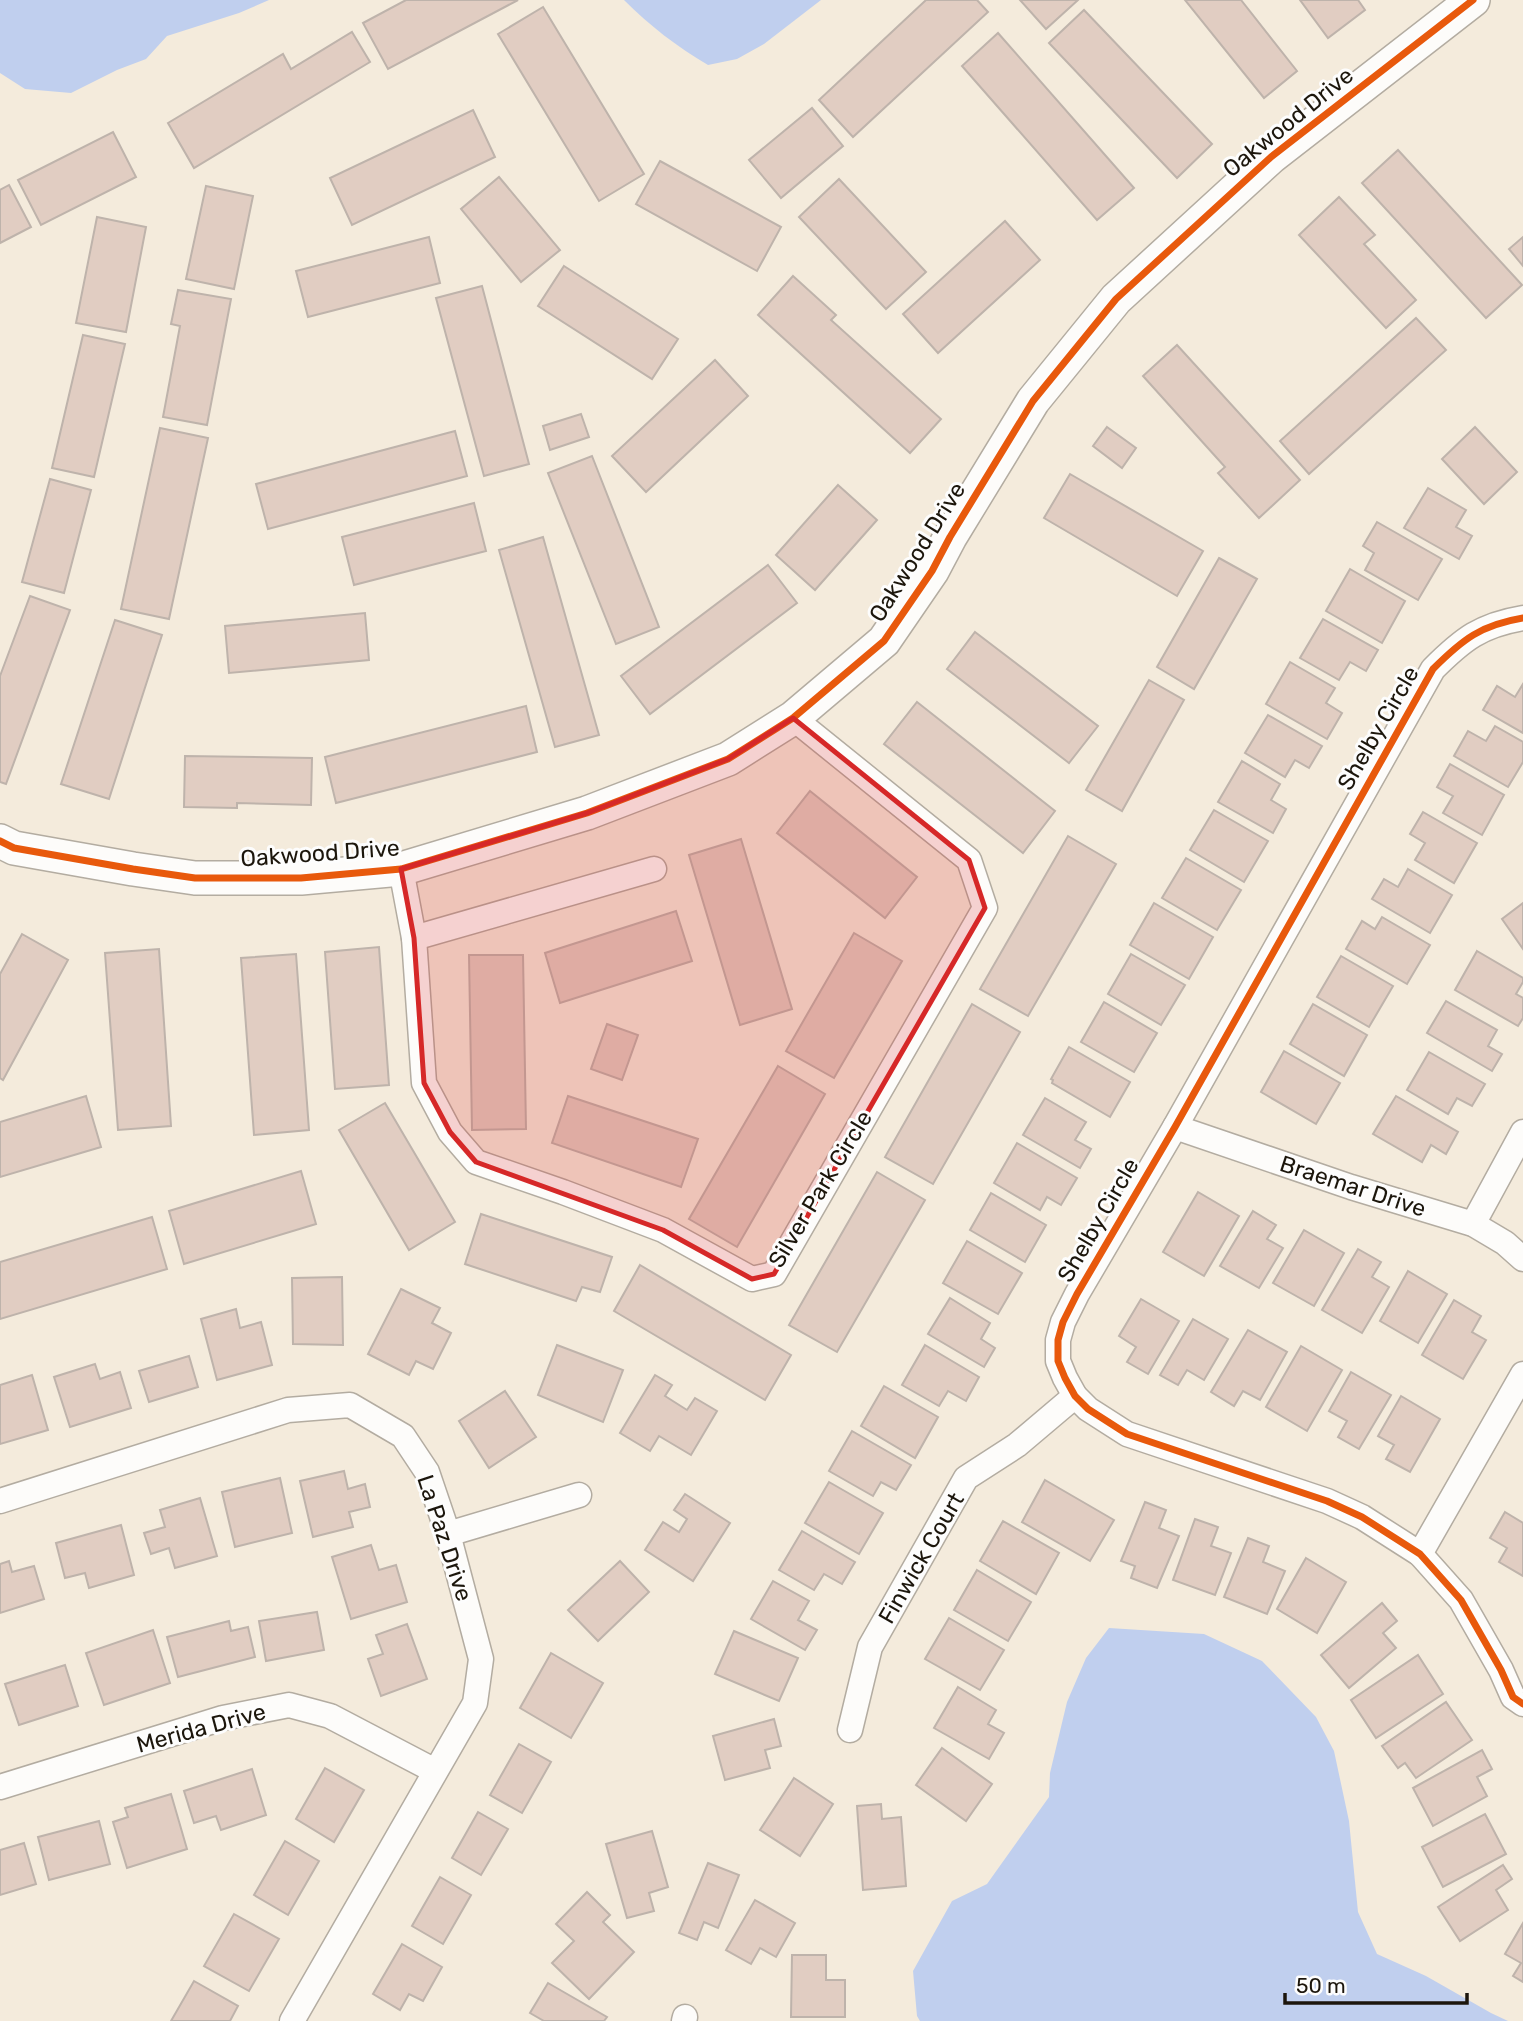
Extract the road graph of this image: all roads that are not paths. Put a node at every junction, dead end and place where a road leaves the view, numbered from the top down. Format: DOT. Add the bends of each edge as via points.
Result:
graph roads {
  1 [pos="1473,0"];
  2 [pos="1523,618"];
  3 [pos="793,718"];
  4 [pos="0,841"];
  5 [pos="401,869"];
  6 [pos="654,869"];
  7 [pos="414,938"];
  8 [pos="1175,1127"];
  9 [pos="1523,1132"];
  10 [pos="1473,1224"];
  11 [pos="1523,1259"];
  12 [pos="1523,1374"];
  13 [pos="1075,1396"];
  14 [pos="579,1495"];
  15 [pos="0,1501"];
  16 [pos="448,1534"];
  17 [pos="1420,1554"];
  18 [pos="1523,1704"];
  19 [pos="850,1730"];
  20 [pos="435,1771"];
  21 [pos="0,1787"];
  22 [pos="292,2021"];
  1 -- 3 [label="street, Oakwood Drive" via="1271,157 1116,299 1034,401 932,571 884,641"];
  2 -- 8 [label="street, Shelby Circle" via="1485,628 1459,643 1433,669"];
  3 -- 5 [label="street, Oakwood Drive" via="729,759 587,813"];
  3 -- 7 [label="street, Silver Park Circle" via="969,860 985,908 774,1274 752,1279 663,1230 476,1162 450,1132 424,1083"];
  4 -- 5 [label="street, Oakwood Drive" via="14,848 195,878 301,878"];
  5 -- 7 [label="street, Silver Park Circle"];
  6 -- 7 [label="street"];
  8 -- 10 [label="street, Braemar Drive"];
  8 -- 13 [label="street, Shelby Circle" via="1063,1322 1058,1361"];
  9 -- 10 [label="street"];
  10 -- 11 [label="street, Braemar Drive"];
  12 -- 17 [label="street"];
  13 -- 17 [label="street, Shelby Circle" via="1127,1434 1327,1501"];
  13 -- 19 [label="street, Finwick Court" via="1017,1445 967,1478 870,1647"];
  14 -- 16 [label="street"];
  15 -- 16 [label="street, La Paz Drive" via="288,1410 350,1405 403,1436 427,1472"];
  16 -- 20 [label="street, La Paz Drive" via="481,1659 475,1703"];
  17 -- 18 [label="street, Shelby Circle" via="1461,1601 1513,1697"];
  20 -- 21 [label="street, Merida Drive" via="330,1716 289,1704 223,1718"];
  20 -- 22 [label="street, La Paz Drive"];
}
